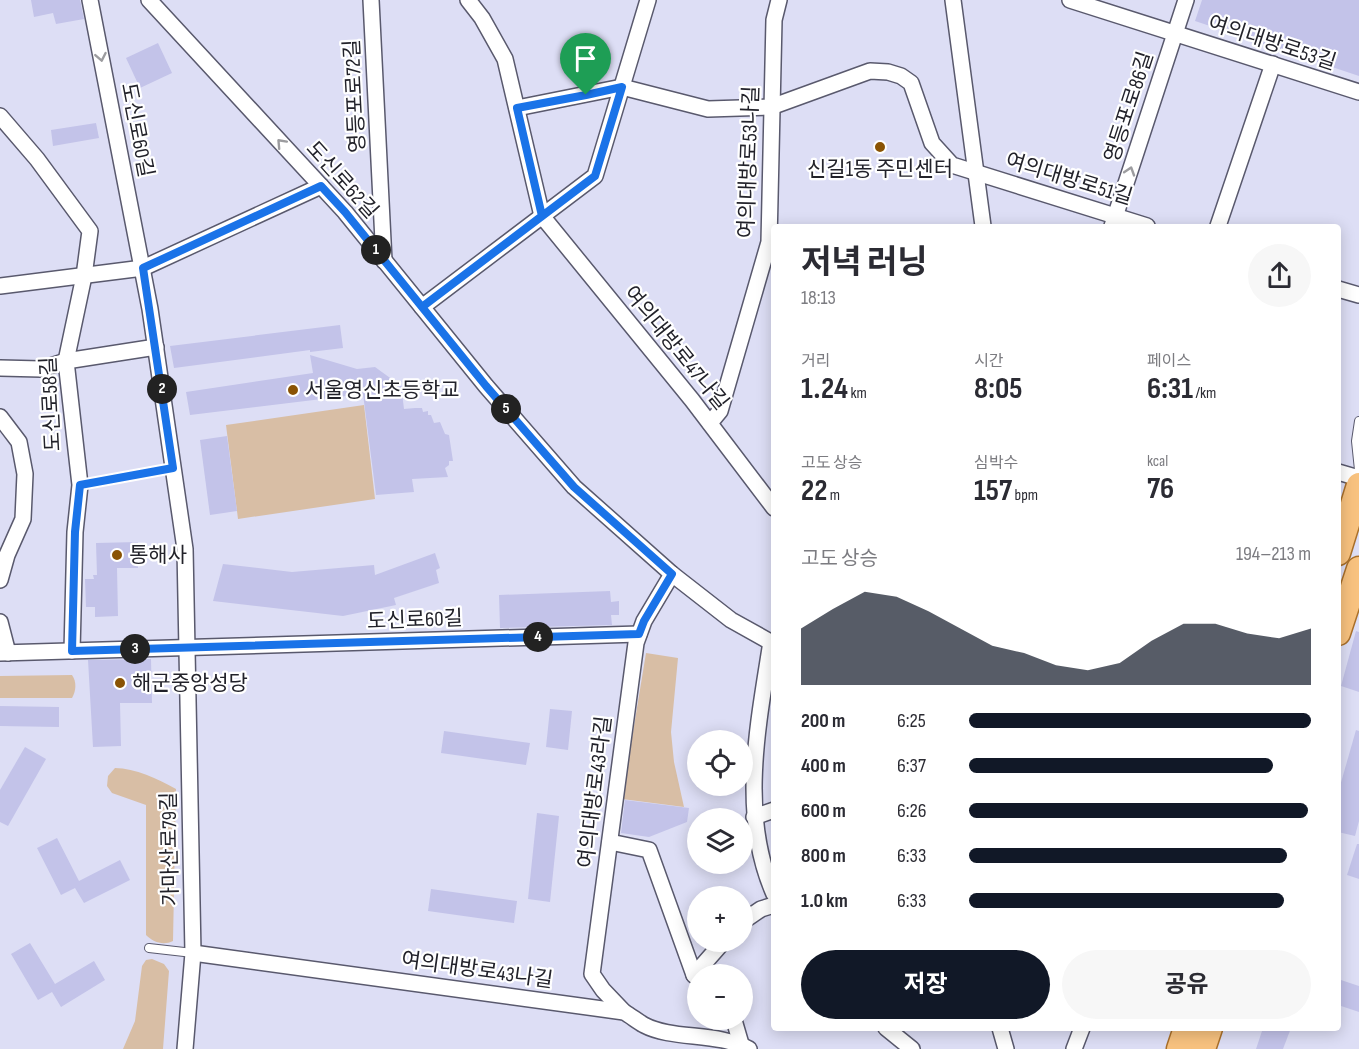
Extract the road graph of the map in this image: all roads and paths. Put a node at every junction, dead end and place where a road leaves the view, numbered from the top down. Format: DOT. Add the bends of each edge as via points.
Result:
graph roads {
  1 [pos="90,0"];
  2 [pos="148,0"];
  3 [pos="370,0"];
  4 [pos="468,0"];
  5 [pos="648,0"];
  6 [pos="779,0"];
  7 [pos="953,0"];
  8 [pos="1070,0"];
  9 [pos="1186,0"];
  10 [pos="1175,33"];
  11 [pos="1273,64"];
  12 [pos="622,87"];
  13 [pos="1359,93"];
  14 [pos="771,107"];
  15 [pos="517,108"];
  16 [pos="0,116"];
  17 [pos="977,173"];
  18 [pos="321,186"];
  19 [pos="542,216"];
  20 [pos="1114,221"];
  21 [pos="772,224"];
  22 [pos="983,224"];
  23 [pos="1134,224"];
  24 [pos="1219,224"];
  25 [pos="771,245"];
  26 [pos="384,261"];
  27 [pos="143,268"];
  28 [pos="84,276"];
  29 [pos="0,286"];
  30 [pos="1341,290"];
  31 [pos="1359,295"];
  32 [pos="422,307"];
  33 [pos="156,347"];
  34 [pos="66,361"];
  35 [pos="0,368"];
  36 [pos="0,417"];
  37 [pos="1359,421"];
  38 [pos="710,423"];
  39 [pos="173,468"];
  40 [pos="1359,470"];
  41 [pos="1341,473"];
  42 [pos="1359,478"];
  43 [pos="80,485"];
  44 [pos="1359,485"];
  45 [pos="771,500"];
  46 [pos="1341,543"];
  47 [pos="1359,568"];
  48 [pos="672,574"];
  49 [pos="0,580"];
  50 [pos="1355,596"];
  51 [pos="0,622"];
  52 [pos="1341,626"];
  53 [pos="639,634"];
  54 [pos="771,642"];
  55 [pos="190,648"];
  56 [pos="72,651"];
  57 [pos="4,653"];
  58 [pos="771,654"];
  59 [pos="771,811"];
  60 [pos="754,818"];
  61 [pos="610,842"];
  62 [pos="771,888"];
  63 [pos="771,906"];
  64 [pos="753,914"];
  65 [pos="149,948"];
  66 [pos="715,952"];
  67 [pos="193,953"];
  68 [pos="691,964"];
  69 [pos="706,964"];
  70 [pos="624,1012"];
  71 [pos="739,1030"];
  72 [pos="890,1031"];
  73 [pos="1001,1031"];
  74 [pos="1081,1031"];
  75 [pos="1185,1031"];
  76 [pos="1209,1031"];
  77 [pos="745,1047"];
  78 [pos="184,1049"];
  79 [pos="912,1049"];
  80 [pos="1006,1049"];
  81 [pos="1074,1049"];
  82 [pos="1179,1049"];
  83 [pos="1203,1049"];
  1 -- 27 [label="street, 도신로60길, one-way"];
  18 -- 2 [label="street, 도신로62길, one-way"];
  3 -- 26 [label="street, 영등포로72길"];
  4 -- 15 [label="street" via="505,59"];
  5 -- 12 [label="street"];
  6 -- 14 [label="street, 여의대방로53나길" via="774,20"];
  7 -- 17 [label="street"];
  8 -- 10 [label="street, 여의대방로53길"];
  9 -- 10 [label="street, 영등포로86길"];
  10 -- 11 [label="street, 여의대방로53길"];
  20 -- 10 [label="street, 영등포로86길, one-way"];
  11 -- 13 [label="street, 여의대방로53길"];
  11 -- 24 [label="street"];
  12 -- 14 [label="street, 여의대방로51길" via="708,109"];
  12 -- 15 [label="street"];
  12 -- 19 [label="street" via="595,176"];
  14 -- 17 [label="street, 여의대방로51길" via="870,71 901,76 911,83 932,143 952,165"];
  14 -- 21 [label="street, 여의대방로53나길"];
  15 -- 19 [label="street"];
  16 -- 28 [label="street, 도신로58길" via="90,231"];
  17 -- 20 [label="street, 여의대방로51길"];
  17 -- 22 [label="street"];
  18 -- 26 [label="street, 도신로62길"];
  18 -- 27 [label="street"];
  19 -- 32 [label="street"];
  19 -- 38 [label="street, 여의대방로47나길"];
  20 -- 23 [label="street, 여의대방로51길"];
  25 -- 38 [label="street, 여의대방로53나길" via="720,411"];
  26 -- 32 [label="street, 도신로62길"];
  27 -- 28 [label="street"];
  27 -- 33 [label="street, 도신로60길"];
  28 -- 29 [label="street"];
  28 -- 34 [label="street, 도신로58길"];
  30 -- 31 [label="street"];
  32 -- 48 [label="street, 도신로62길" via="574,487"];
  33 -- 34 [label="street"];
  33 -- 39 [label="street, 도신로60길"];
  34 -- 35 [label="street" via="41,369"];
  34 -- 43 [label="street, 도신로58길"];
  36 -- 49 [label="street" via="19,442 25,474 23,519"];
  37 -- 40 [label="lane"];
  38 -- 45 [label="street, 여의대방로47나길"];
  39 -- 43 [label="lane"];
  39 -- 55 [label="street, 도신로60길" via="185,549"];
  41 -- 42 [label="street"];
  43 -- 56 [label="street, 도신로58길"];
  44 -- 46 [label="main road"];
  47 -- 50 [label="main road"];
  48 -- 53 [label="street, 여의대방로43라길"];
  48 -- 54 [label="street, 도신로62길" via="731,620"];
  50 -- 52 [label="main road"];
  51 -- 57 [label="street"];
  53 -- 55 [label="street, 도신로60길"];
  53 -- 61 [label="street, 여의대방로43라길"];
  55 -- 56 [label="street"];
  55 -- 67 [label="street, 가마산로79길"];
  56 -- 57 [label="street"];
  58 -- 60 [label="street" via="756,740"];
  59 -- 60 [label="street"];
  60 -- 62 [label="street"];
  61 -- 68 [label="street" via="648,850"];
  61 -- 70 [label="street, 여의대방로43라길" via="592,974"];
  63 -- 64 [label="street"];
  65 -- 67 [label="lane"];
  66 -- 69 [label="street"];
  67 -- 70 [label="street, 여의대방로43나길"];
  67 -- 78 [label="street, 가마산로79길"];
  70 -- 77 [label="street, 여의대방로43나길" via="645,1026"];
  71 -- 77 [label="street"];
  72 -- 79 [label="street"];
  73 -- 80 [label="street"];
  74 -- 81 [label="street"];
  75 -- 82 [label="main road"];
  76 -- 83 [label="main road"];
}
